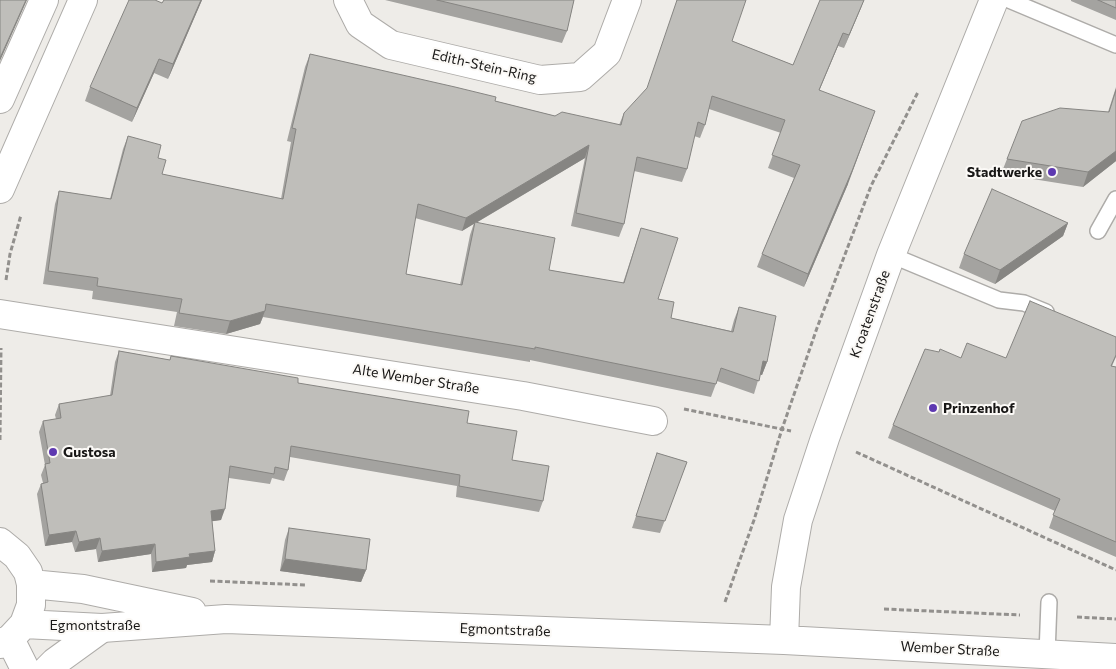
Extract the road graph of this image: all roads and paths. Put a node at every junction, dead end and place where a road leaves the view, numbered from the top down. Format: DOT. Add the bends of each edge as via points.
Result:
graph roads {
  1 [pos="44,0"];
  2 [pos="83,0"];
  3 [pos="348,0"];
  4 [pos="627,0"];
  5 [pos="994,0"];
  6 [pos="1009,0"];
  7 [pos="1116,45"];
  8 [pos="919,90"];
  9 [pos="0,99"];
  10 [pos="0,189"];
  11 [pos="1116,199"];
  12 [pos="24,208"];
  13 [pos="1098,231"];
  14 [pos="891,255"];
  15 [pos="0,314"];
  16 [pos="1057,317"];
  17 [pos="653,421"];
  18 [pos="782,429"];
  19 [pos="0,438"];
  20 [pos="825,438"];
  21 [pos="1,539"];
  22 [pos="1116,570"];
  23 [pos="31,584"];
  24 [pos="725,602"];
  25 [pos="883,609"];
  26 [pos="1049,609"];
  27 [pos="226,619"];
  28 [pos="1116,619"];
  29 [pos="102,628"];
  30 [pos="11,636"];
  31 [pos="784,640"];
  32 [pos="1047,654"];
  33 [pos="1116,658"];
  34 [pos="25,669"];
  35 [pos="48,669"];
  1 -- 9 [label="street"];
  2 -- 10 [label="street"];
  3 -- 4 [label="street, Edith-Stein-Ring" via="360,24 391,46 540,80 580,77 607,54"];
  5 -- 14 [label="street, Kroatenstraße"];
  6 -- 7 [label="lane"];
  8 -- 18 [label="path" via="870,186"];
  11 -- 13 [label="lane"];
  12 -- 15 [label="path" via="10,254"];
  14 -- 16 [label="lane" via="999,300 1024,303"];
  14 -- 20 [label="street, Kroatenstraße"];
  15 -- 17 [label="street, Alte Wember Straße" via="513,394"];
  15 -- 19 [label="path"];
  17 -- 18 [label="path" via="676,407"];
  18 -- 20 [label="path"];
  18 -- 24 [label="path"];
  20 -- 22 [label="path"];
  20 -- 31 [label="street, Kroatenstraße" via="798,520 786,587"];
  21 -- 23 [label="street" via="28,572"];
  23 -- 27 [label="street, Egmontstraße" via="83,589"];
  23 -- 30 [label="street" via="31,604"];
  25 -- 26 [label="path"];
  26 -- 28 [label="path"];
  26 -- 32 [label="lane"];
  27 -- 29 [label="street, Egmontstraße"];
  27 -- 31 [label="street, Egmontstraße"];
  29 -- 30 [label="street, Egmontstraße"];
  29 -- 35 [label="street"];
  30 -- 34 [label="street"];
  31 -- 32 [label="street, Wember Straße"];
  32 -- 33 [label="street, Wember Straße"];
}
